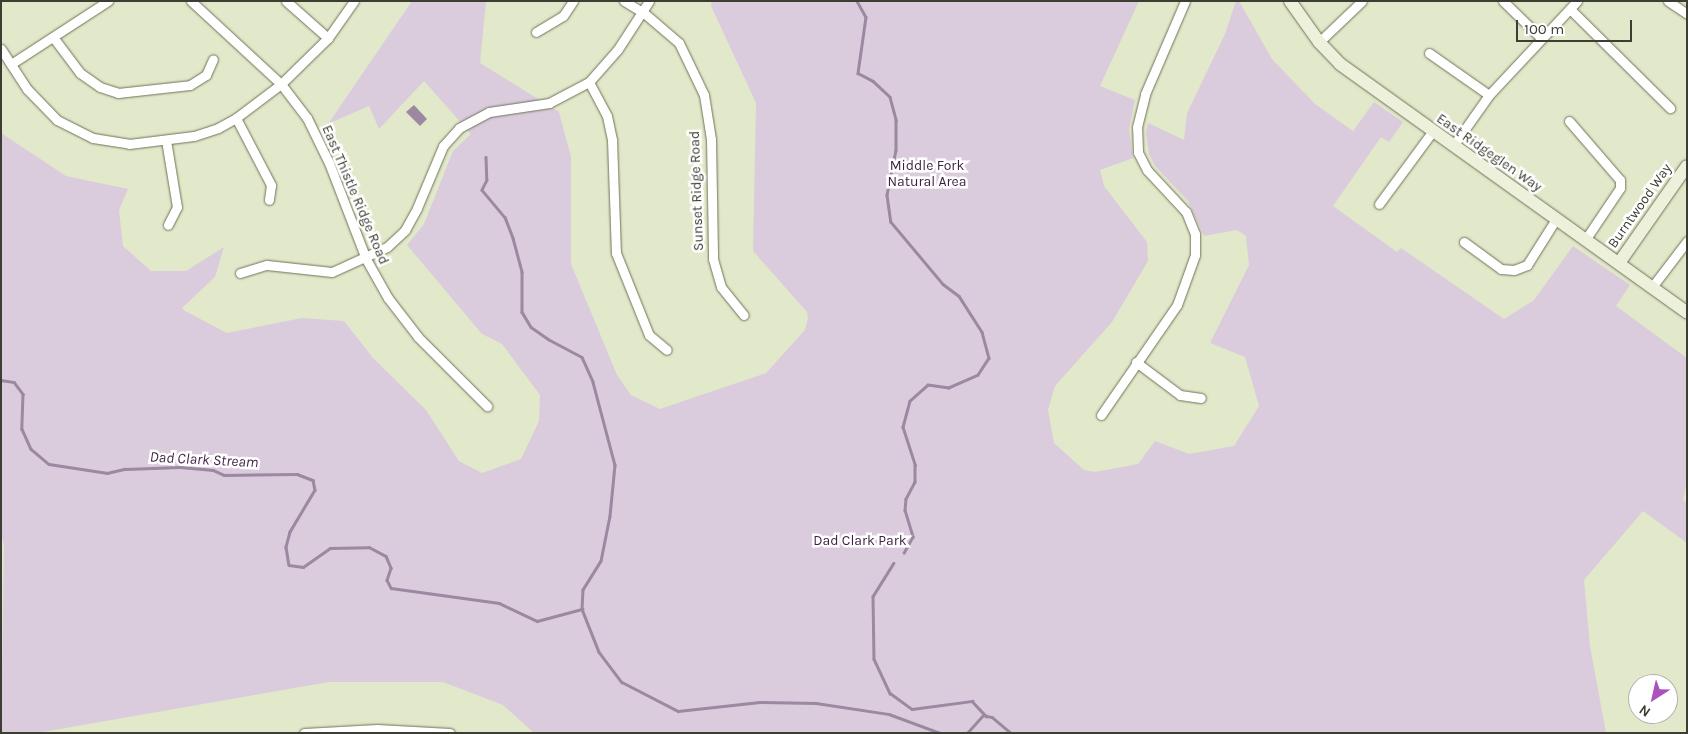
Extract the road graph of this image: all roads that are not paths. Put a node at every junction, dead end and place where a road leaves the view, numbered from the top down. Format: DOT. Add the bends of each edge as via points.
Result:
graph roads {
  1 [pos="108,1"];
  2 [pos="191,1"];
  3 [pos="286,1"];
  4 [pos="354,1"];
  5 [pos="573,1"];
  6 [pos="624,1"];
  7 [pos="649,1"];
  8 [pos="1185,1"];
  9 [pos="1290,1"];
  10 [pos="1362,1"];
  11 [pos="1503,1"];
  12 [pos="1577,1"];
  13 [pos="1674,3"];
  14 [pos="1570,8"];
  15 [pos="644,13"];
  16 [pos="1687,14"];
  17 [pos="536,32"];
  18 [pos="53,37"];
  19 [pos="328,38"];
  20 [pos="1541,38"];
  21 [pos="1319,42"];
  22 [pos="1,49"];
  23 [pos="1429,53"];
  24 [pos="213,59"];
  25 [pos="11,64"];
  26 [pos="589,82"];
  27 [pos="281,84"];
  28 [pos="1489,95"];
  29 [pos="1670,108"];
  30 [pos="236,118"];
  31 [pos="1569,121"];
  32 [pos="1432,132"];
  33 [pos="166,140"];
  34 [pos="1453,146"];
  35 [pos="1687,166"];
  36 [pos="268,200"];
  37 [pos="1379,204"];
  38 [pos="1556,219"];
  39 [pos="168,224"];
  40 [pos="1585,240"];
  41 [pos="1687,241"];
  42 [pos="1464,242"];
  43 [pos="366,259"];
  44 [pos="1619,263"];
  45 [pos="240,273"];
  46 [pos="1652,287"];
  47 [pos="1687,312"];
  48 [pos="744,314"];
  49 [pos="667,350"];
  50 [pos="1136,362"];
  51 [pos="1201,398"];
  52 [pos="487,406"];
  53 [pos="1101,415"];
  54 [pos="377,731"];
  55 [pos="304,733"];
  56 [pos="450,733"];
  1 -- 18 [label="street"];
  2 -- 27 [label="street, East Thistle Ridge Road"];
  3 -- 19 [label="street"];
  4 -- 19 [label="street"];
  5 -- 17 [label="street" via="563,16"];
  6 -- 15 [label="street, Sunset Ridge Road"];
  7 -- 15 [label="street"];
  8 -- 50 [label="street" via="1145,94 1137,127 1138,152 1148,170 1186,212 1195,234 1195,255 1177,305"];
  9 -- 21 [label="street, East Ridgeglen Way"];
  10 -- 21 [label="street"];
  11 -- 20 [label="street"];
  12 -- 14 [label="street"];
  13 -- 16 [label="street"];
  14 -- 20 [label="street"];
  14 -- 29 [label="street"];
  15 -- 26 [label="street"];
  15 -- 48 [label="street, Sunset Ridge Road" via="679,43 704,95 711,139 713,259 721,287"];
  18 -- 24 [label="street" via="80,73 100,87 118,93 190,85 206,76"];
  18 -- 25 [label="street"];
  19 -- 27 [label="street"];
  20 -- 28 [label="street"];
  21 -- 32 [label="street, East Ridgeglen Way" via="1340,64"];
  22 -- 25 [label="street"];
  23 -- 28 [label="street"];
  25 -- 33 [label="street" via="27,89 57,120 93,138 129,144"];
  26 -- 43 [label="street" via="549,103 489,112 459,128 443,146 405,230 387,247"];
  26 -- 49 [label="street" via="607,116 612,140 616,253 649,335"];
  27 -- 30 [label="street"];
  27 -- 43 [label="street, East Thistle Ridge Road" via="307,118 325,154"];
  28 -- 34 [label="street"];
  30 -- 33 [label="street" via="194,136"];
  30 -- 36 [label="street" via="271,185"];
  31 -- 40 [label="street" via="1620,180 1620,188"];
  32 -- 34 [label="street, East Ridgeglen Way"];
  32 -- 37 [label="street"];
  33 -- 39 [label="street" via="177,207"];
  34 -- 38 [label="street, East Ridgeglen Way"];
  35 -- 44 [label="street, Burntwood Way"];
  38 -- 40 [label="street, East Ridgeglen Way"];
  38 -- 42 [label="street" via="1526,265 1514,270 1501,269"];
  40 -- 44 [label="street, East Ridgeglen Way"];
  41 -- 46 [label="street"];
  43 -- 45 [label="street" via="332,272 267,265"];
  43 -- 52 [label="street, East Thistle Ridge Road" via="388,298 418,338"];
  44 -- 46 [label="street, East Ridgeglen Way"];
  46 -- 47 [label="street, East Ridgeglen Way"];
  50 -- 51 [label="street" via="1180,395"];
  50 -- 53 [label="street"];
  54 -- 55 [label="street"];
  54 -- 56 [label="street"];
}
